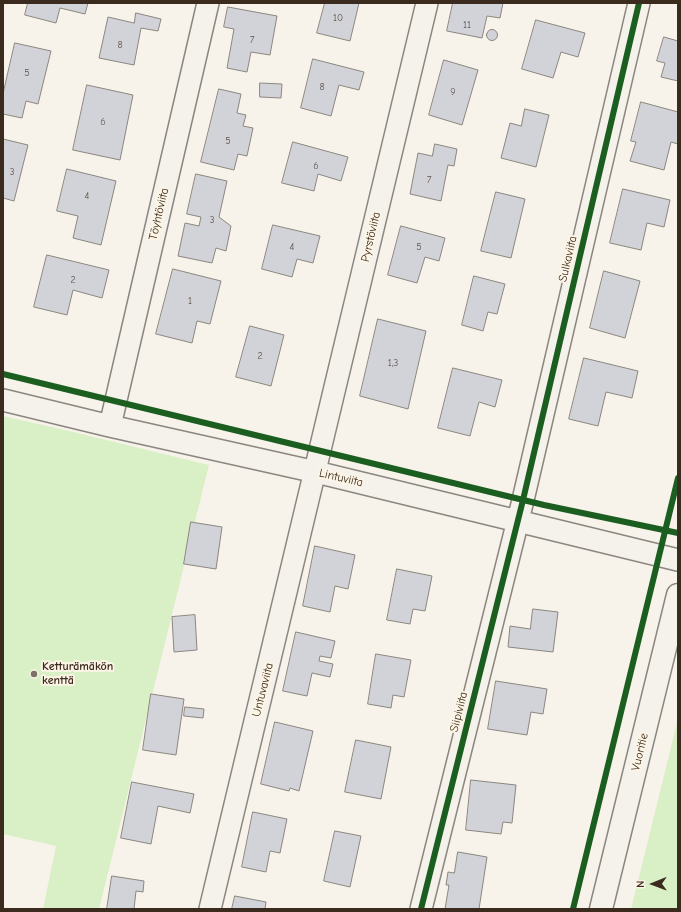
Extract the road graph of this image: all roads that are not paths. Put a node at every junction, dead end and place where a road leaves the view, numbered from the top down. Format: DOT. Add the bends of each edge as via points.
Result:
graph roads {
  1 [pos="208,3"];
  2 [pos="427,3"];
  3 [pos="639,3"];
  4 [pos="3,400"];
  5 [pos="110,426"];
  6 [pos="316,472"];
  7 [pos="518,520"];
  8 [pos="678,560"];
  9 [pos="678,594"];
  10 [pos="210,909"];
  11 [pos="421,909"];
  12 [pos="601,909"];
  1 -- 5 [label="street, Töyhtöviita"];
  2 -- 6 [label="street, Pyrstöviita"];
  3 -- 7 [label="street, Sulkaviita"];
  4 -- 5 [label="street, Lintuviita"];
  5 -- 6 [label="street, Lintuviita"];
  6 -- 7 [label="street, Lintuviita"];
  6 -- 10 [label="street, Untuvaviita"];
  7 -- 8 [label="street, Lintuviita"];
  7 -- 11 [label="street, Siipiviita"];
  9 -- 12 [label="street, Vuoritie"];
}
